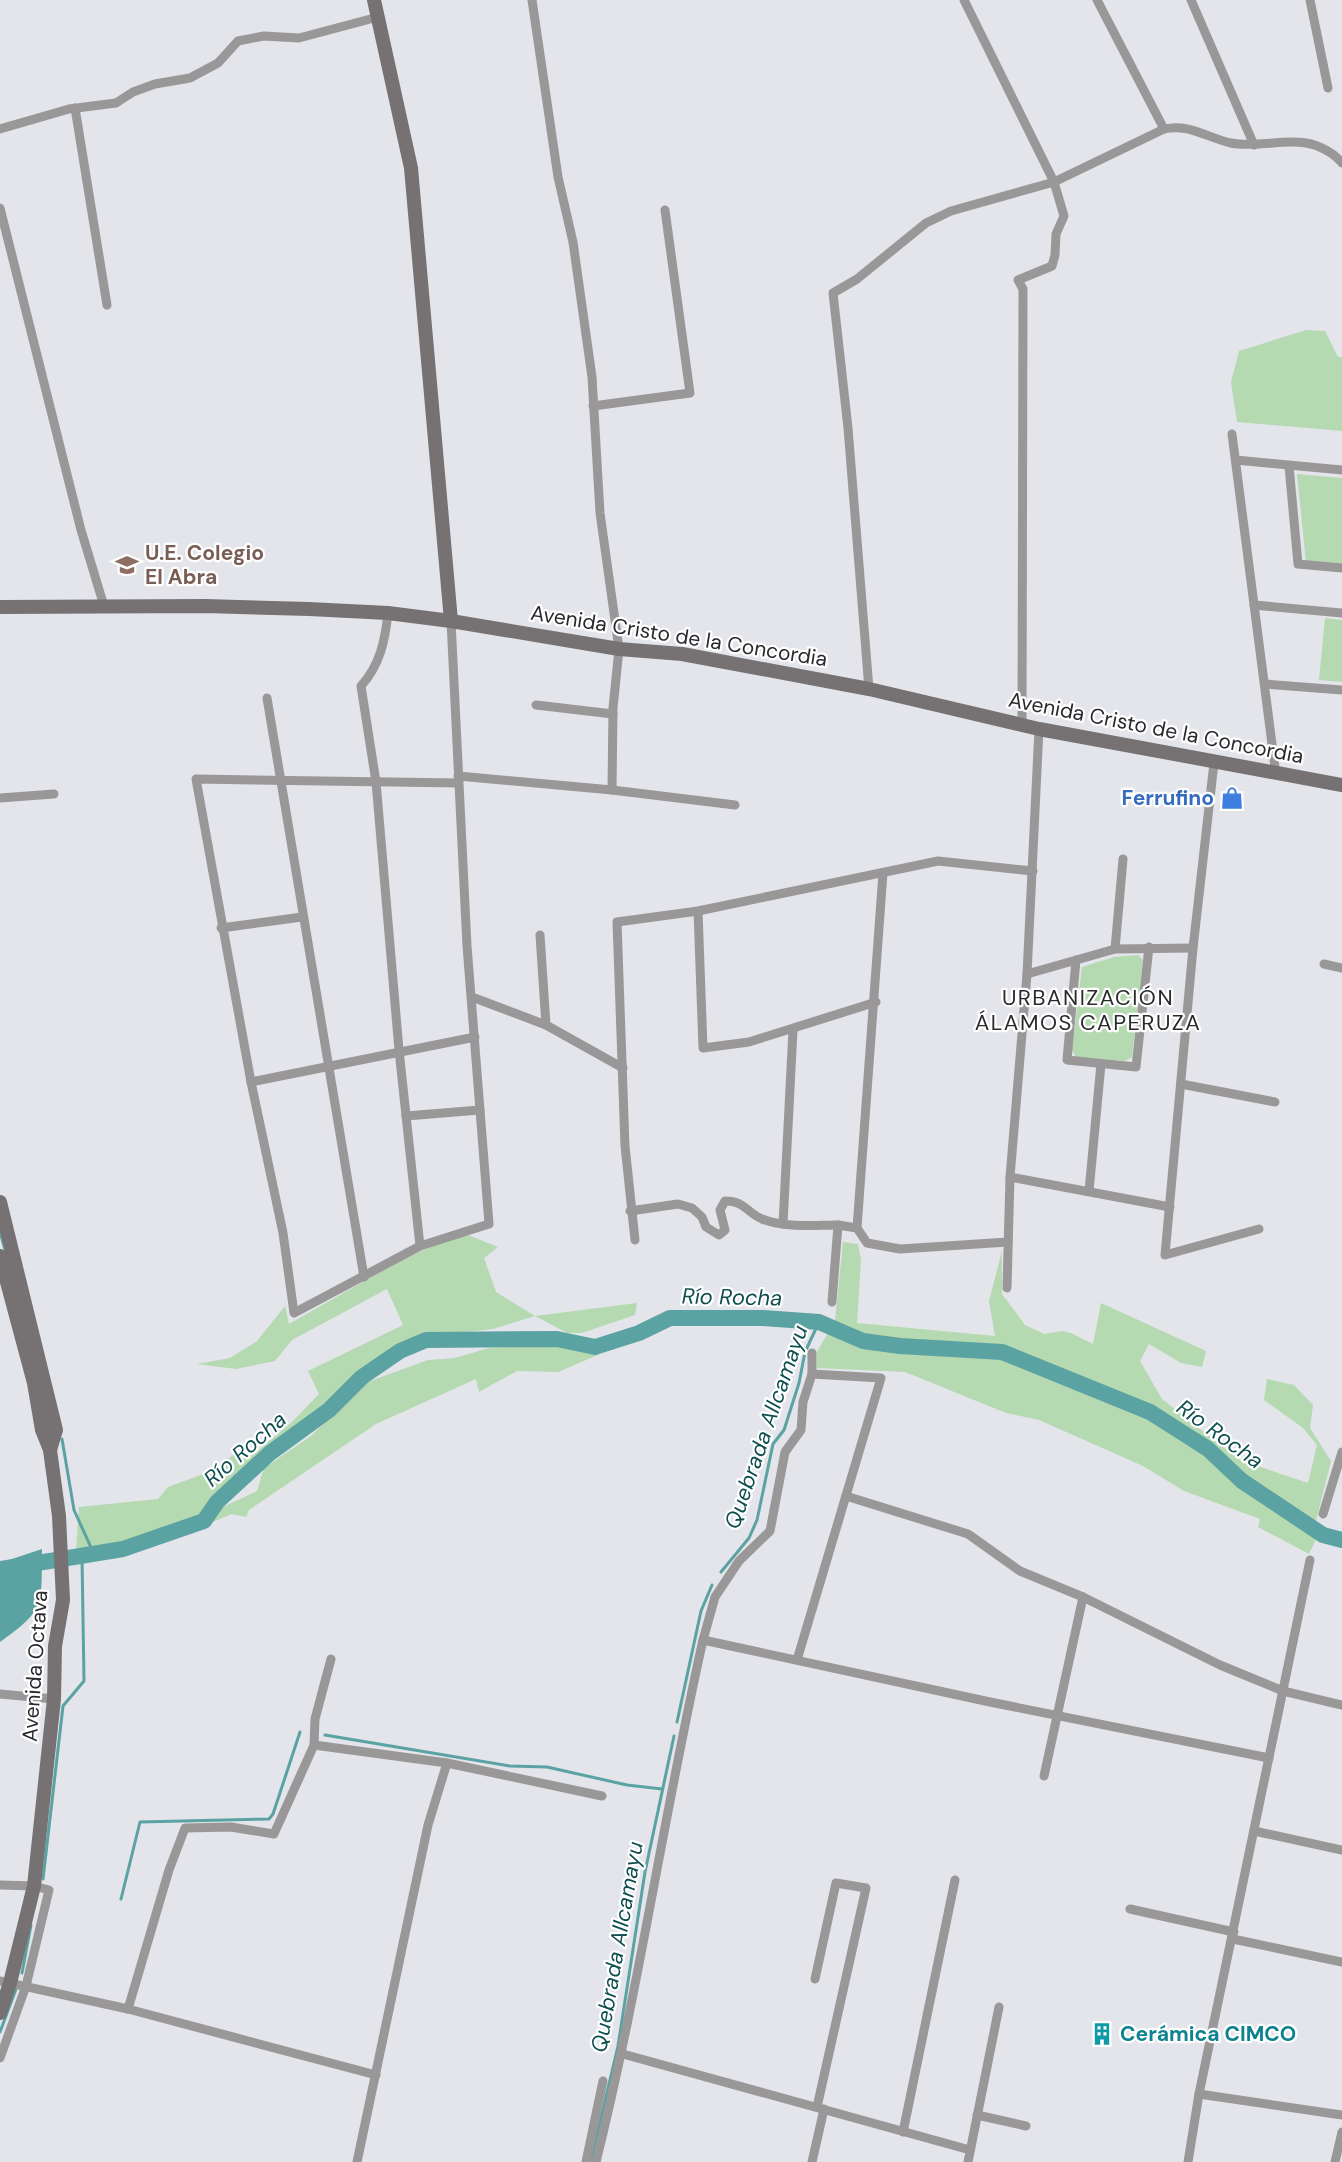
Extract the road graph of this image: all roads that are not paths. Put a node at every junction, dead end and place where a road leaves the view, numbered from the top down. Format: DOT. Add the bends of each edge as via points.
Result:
graph roads {
  1 [pos="374,0"];
  2 [pos="532,0"];
  3 [pos="964,0"];
  4 [pos="1097,0"];
  5 [pos="1191,0"];
  6 [pos="1310,0"];
  7 [pos="378,17"];
  8 [pos="1328,88"];
  9 [pos="75,108"];
  10 [pos="0,129"];
  11 [pos="1164,129"];
  12 [pos="1254,145"];
  13 [pos="1342,163"];
  14 [pos="1054,182"];
  15 [pos="0,208"];
  16 [pos="665,210"];
  17 [pos="107,305"];
  18 [pos="593,406"];
  19 [pos="1232,434"];
  20 [pos="1236,460"];
  21 [pos="1288,466"];
  22 [pos="1342,470"];
  23 [pos="1342,568"];
  24 [pos="1254,605"];
  25 [pos="104,606"];
  26 [pos="0,607"];
  27 [pos="388,613"];
  28 [pos="1342,613"];
  29 [pos="451,621"];
  30 [pos="619,649"];
  31 [pos="1264,684"];
  32 [pos="869,689"];
  33 [pos="1342,690"];
  34 [pos="267,698"];
  35 [pos="536,705"];
  36 [pos="613,714"];
  37 [pos="1022,725"];
  38 [pos="1039,729"];
  39 [pos="1214,763"];
  40 [pos="1276,775"];
  41 [pos="458,780"];
  42 [pos="281,782"];
  43 [pos="376,782"];
  44 [pos="1342,785"];
  45 [pos="612,790"];
  46 [pos="54,794"];
  47 [pos="0,798"];
  48 [pos="735,805"];
  49 [pos="1123,859"];
  50 [pos="1033,871"];
  51 [pos="883,873"];
  52 [pos="698,911"];
  53 [pos="302,917"];
  54 [pos="221,928"];
  55 [pos="540,935"];
  56 [pos="1149,947"];
  57 [pos="1193,948"];
  58 [pos="1115,949"];
  59 [pos="1076,960"];
  60 [pos="1323,964"];
  61 [pos="1342,968"];
  62 [pos="1027,974"];
  63 [pos="472,997"];
  64 [pos="876,1002"];
  65 [pos="546,1025"];
  66 [pos="793,1030"];
  67 [pos="475,1036"];
  68 [pos="399,1050"];
  69 [pos="1101,1064"];
  70 [pos="328,1068"];
  71 [pos="623,1068"];
  72 [pos="251,1082"];
  73 [pos="1181,1084"];
  74 [pos="1275,1102"];
  75 [pos="480,1110"];
  76 [pos="406,1116"];
  77 [pos="1010,1177"];
  78 [pos="1089,1191"];
  79 [pos="0,1202"];
  80 [pos="1170,1207"];
  81 [pos="630,1211"];
  82 [pos="783,1224"];
  83 [pos="838,1225"];
  84 [pos="856,1228"];
  85 [pos="1259,1230"];
  86 [pos="635,1240"];
  87 [pos="1008,1242"];
  88 [pos="420,1246"];
  89 [pos="0,1256"];
  90 [pos="364,1277"];
  91 [pos="1007,1288"];
  92 [pos="832,1302"];
  93 [pos="812,1353"];
  94 [pos="812,1374"];
  95 [pos="50,1450"];
  96 [pos="1342,1452"];
  97 [pos="846,1496"];
  98 [pos="1323,1514"];
  99 [pos="1310,1560"];
  100 [pos="1083,1597"];
  101 [pos="703,1640"];
  102 [pos="331,1659"];
  103 [pos="797,1660"];
  104 [pos="1283,1691"];
  105 [pos="0,1694"];
  106 [pos="54,1700"];
  107 [pos="1342,1705"];
  108 [pos="1057,1715"];
  109 [pos="314,1744"];
  110 [pos="1269,1758"];
  111 [pos="447,1763"];
  112 [pos="1044,1776"];
  113 [pos="602,1796"];
  114 [pos="1254,1832"];
  115 [pos="1342,1850"];
  116 [pos="955,1880"];
  117 [pos="0,1885"];
  118 [pos="34,1886"];
  119 [pos="1130,1909"];
  120 [pos="1234,1935"];
  121 [pos="1342,1962"];
  122 [pos="815,1979"];
  123 [pos="5,1982"];
  124 [pos="26,1986"];
  125 [pos="999,2007"];
  126 [pos="128,2009"];
  127 [pos="0,2013"];
  128 [pos="623,2054"];
  129 [pos="0,2058"];
  130 [pos="376,2076"];
  131 [pos="603,2080"];
  132 [pos="1200,2094"];
  133 [pos="821,2108"];
  134 [pos="977,2115"];
  135 [pos="1342,2115"];
  136 [pos="1026,2127"];
  137 [pos="903,2132"];
  138 [pos="1342,2132"];
  139 [pos="970,2150"];
  140 [pos="357,2162"];
  141 [pos="585,2162"];
  142 [pos="596,2162"];
  143 [pos="812,2162"];
  144 [pos="968,2162"];
  145 [pos="1188,2162"];
  146 [pos="1335,2162"];
  1 -- 7 [label="main road"];
  2 -- 18 [label="street" via="558,177 573,242"];
  3 -- 14 [label="street"];
  4 -- 11 [label="street"];
  5 -- 12 [label="street"];
  6 -- 8 [label="street"];
  7 -- 9 [label="street" via="299,38 264,36 238,41 218,63 190,78 155,84 116,103"];
  7 -- 29 [label="main road" via="411,168"];
  9 -- 10 [label="street"];
  9 -- 17 [label="street"];
  11 -- 12 [label="street" via="1187,129 1231,143"];
  11 -- 14 [label="street"];
  12 -- 13 [label="street" via="1307,143 1335,154"];
  14 -- 32 [label="street" via="951,211 926,223 857,279 833,293"];
  14 -- 37 [label="street" via="1064,216 1056,234 1052,266 1018,280 1023,290"];
  15 -- 25 [label="street" via="81,530"];
  16 -- 18 [label="street" via="690,393"];
  18 -- 30 [label="street" via="600,513"];
  19 -- 20 [label="street"];
  20 -- 21 [label="street"];
  20 -- 24 [label="street"];
  21 -- 22 [label="street"];
  21 -- 23 [label="street" via="1298,564"];
  24 -- 28 [label="street"];
  24 -- 31 [label="street"];
  25 -- 26 [label="main road, Avenida Cristo de la Concordia"];
  25 -- 27 [label="main road, Avenida Cristo de la Concordia"];
  27 -- 29 [label="main road, Avenida Cristo de la Concordia"];
  27 -- 43 [label="street" via="384,643 373,673 361,686"];
  29 -- 30 [label="main road, Avenida Cristo de la Concordia"];
  29 -- 41 [label="street"];
  30 -- 32 [label="main road, Avenida Cristo de la Concordia" via="682,654"];
  30 -- 36 [label="street"];
  31 -- 33 [label="street"];
  31 -- 40 [label="street"];
  32 -- 37 [label="main road, Avenida Cristo de la Concordia"];
  34 -- 42 [label="street"];
  35 -- 36 [label="street"];
  36 -- 45 [label="street"];
  37 -- 38 [label="main road, Avenida Cristo de la Concordia"];
  38 -- 39 [label="main road, Avenida Cristo de la Concordia"];
  38 -- 50 [label="street"];
  39 -- 40 [label="main road, Avenida Cristo de la Concordia"];
  39 -- 57 [label="street"];
  40 -- 44 [label="main road, Avenida Cristo de la Concordia"];
  41 -- 43 [label="street"];
  41 -- 45 [label="street"];
  41 -- 63 [label="street"];
  42 -- 43 [label="street"];
  42 -- 53 [label="street"];
  42 -- 54 [label="street" via="196,780"];
  43 -- 68 [label="street"];
  45 -- 48 [label="street"];
  46 -- 47 [label="street"];
  49 -- 58 [label="street"];
  50 -- 51 [label="street" via="939,861"];
  50 -- 62 [label="street"];
  51 -- 52 [label="street"];
  51 -- 64 [label="street"];
  52 -- 66 [label="street" via="703,1048"];
  52 -- 71 [label="street" via="617,922"];
  53 -- 54 [label="street"];
  53 -- 70 [label="street"];
  54 -- 72 [label="street"];
  55 -- 65 [label="street"];
  56 -- 57 [label="street"];
  56 -- 58 [label="street"];
  56 -- 69 [label="street" via="1136,1067"];
  57 -- 73 [label="street"];
  58 -- 59 [label="street"];
  59 -- 62 [label="street"];
  59 -- 69 [label="street" via="1067,1060"];
  60 -- 61 [label="street"];
  62 -- 77 [label="street"];
  63 -- 65 [label="street"];
  63 -- 67 [label="street"];
  64 -- 66 [label="street"];
  64 -- 84 [label="street"];
  65 -- 71 [label="street"];
  66 -- 82 [label="street"];
  67 -- 68 [label="street"];
  67 -- 75 [label="street"];
  68 -- 70 [label="street"];
  68 -- 76 [label="street"];
  69 -- 78 [label="street"];
  70 -- 72 [label="street"];
  70 -- 90 [label="street"];
  71 -- 81 [label="street"];
  72 -- 90 [label="street" via="283,1233 294,1313"];
  73 -- 74 [label="street"];
  73 -- 80 [label="street"];
  75 -- 76 [label="street"];
  75 -- 88 [label="street" via="489,1224"];
  76 -- 88 [label="street"];
  77 -- 78 [label="street"];
  77 -- 87 [label="street"];
  78 -- 80 [label="street"];
  79 -- 95 [label="main road, Avenida Octava" via="56,1430"];
  80 -- 85 [label="street" via="1165,1255"];
  81 -- 82 [label="street" via="678,1204 692,1208 706,1227 719,1235 725,1230 720,1210 725,1202 738,1201 762,1219"];
  81 -- 86 [label="street"];
  82 -- 83 [label="street"];
  83 -- 84 [label="street"];
  83 -- 92 [label="street"];
  84 -- 87 [label="street" via="867,1242 900,1249"];
  87 -- 91 [label="street"];
  88 -- 90 [label="street"];
  89 -- 95 [label="main road, Avenida Octava"];
  93 -- 94 [label="street"];
  94 -- 97 [label="street" via="881,1378"];
  94 -- 101 [label="street" via="803,1402 801,1430 785,1452 770,1531 739,1561 715,1597"];
  95 -- 106 [label="main road, Avenida Octava" via="59,1516 63,1600 55,1646"];
  96 -- 98 [label="street"];
  97 -- 100 [label="street" via="968,1534 1020,1571"];
  97 -- 103 [label="street"];
  99 -- 104 [label="street"];
  100 -- 104 [label="street" via="1220,1665"];
  100 -- 108 [label="street"];
  101 -- 103 [label="street"];
  101 -- 128 [label="street"];
  102 -- 109 [label="street" via="315,1719"];
  103 -- 108 [label="street"];
  104 -- 107 [label="street"];
  104 -- 110 [label="street"];
  105 -- 106 [label="street"];
  106 -- 118 [label="main road, Avenida Octava"];
  108 -- 110 [label="street"];
  108 -- 112 [label="street"];
  109 -- 111 [label="street"];
  109 -- 126 [label="street" via="274,1834 231,1827 185,1828"];
  110 -- 114 [label="street"];
  111 -- 113 [label="street"];
  111 -- 130 [label="street" via="428,1825"];
  114 -- 115 [label="street"];
  114 -- 120 [label="street"];
  116 -- 137 [label="street"];
  117 -- 118 [label="street"];
  118 -- 123 [label="main road, Avenida Octava"];
  118 -- 124 [label="street" via="49,1890"];
  119 -- 120 [label="street"];
  120 -- 121 [label="street"];
  120 -- 132 [label="street"];
  122 -- 133 [label="street" via="836,1883 866,1888"];
  123 -- 124 [label="street"];
  123 -- 127 [label="main road, Avenida Octava"];
  124 -- 126 [label="street"];
  124 -- 129 [label="street"];
  125 -- 134 [label="street"];
  126 -- 130 [label="street"];
  128 -- 133 [label="street"];
  128 -- 142 [label="street"];
  130 -- 140 [label="street"];
  131 -- 141 [label="street"];
  132 -- 135 [label="street"];
  132 -- 145 [label="street"];
  133 -- 137 [label="street"];
  133 -- 143 [label="street"];
  134 -- 136 [label="street"];
  134 -- 139 [label="street"];
  137 -- 139 [label="street"];
  138 -- 146 [label="street"];
  139 -- 144 [label="street"];
}
